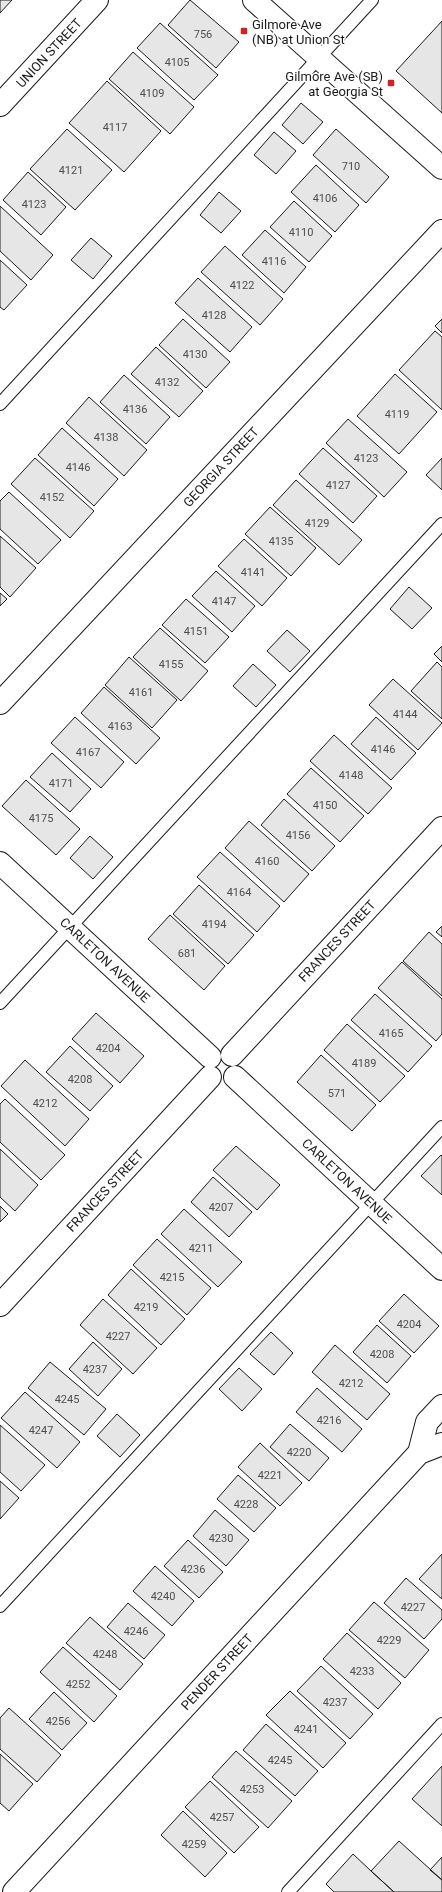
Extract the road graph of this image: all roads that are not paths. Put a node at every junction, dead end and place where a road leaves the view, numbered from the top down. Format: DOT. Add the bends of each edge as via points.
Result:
graph roads {
  1 [pos="97,0"];
  2 [pos="254,0"];
  3 [pos="372,0"];
  4 [pos="318,57"];
  5 [pos="0,106"];
  6 [pos="442,168"];
  7 [pos="442,231"];
  8 [pos="0,404"];
  9 [pos="442,524"];
  10 [pos="0,703"];
  11 [pos="442,828"];
  12 [pos="0,863"];
  13 [pos="69,927"];
  14 [pos="0,1003"];
  15 [pos="232,1054"];
  16 [pos="210,1067"];
  17 [pos="235,1077"];
  18 [pos="442,1127"];
  19 [pos="371,1203"];
  20 [pos="442,1269"];
  21 [pos="0,1305"];
  22 [pos="442,1406"];
  23 [pos="442,1444"];
  24 [pos="420,1452"];
  25 [pos="0,1606"];
  26 [pos="442,1724"];
  27 [pos="14,1892"];
  28 [pos="288,1892"];
  1 -- 5 [label="street, UNION STREET"];
  2 -- 4 [label="street"];
  3 -- 4 [label="lane"];
  4 -- 6 [label="street"];
  4 -- 8 [label="lane"];
  7 -- 10 [label="street, GEORGIA STREET"];
  9 -- 13 [label="lane"];
  11 -- 15 [label="street, FRANCES STREET"];
  12 -- 13 [label="street, CARLETON AVENUE"];
  13 -- 14 [label="lane"];
  13 -- 16 [label="street, CARLETON AVENUE"];
  15 -- 16 [label="street" via="218,1052"];
  15 -- 17 [label="street" via="238,1068"];
  16 -- 17 [label="street" via="214,1081 222,1083"];
  16 -- 21 [label="street, FRANCES STREET"];
  17 -- 19 [label="street, CARLETON AVENUE"];
  18 -- 19 [label="lane"];
  19 -- 20 [label="street, CARLETON AVENUE"];
  19 -- 25 [label="lane"];
  22 -- 24 [label="street" via="426,1422"];
  23 -- 24 [label="street, PENDER STREET"];
  24 -- 27 [label="street, PENDER STREET"];
  26 -- 28 [label="lane"];
}
